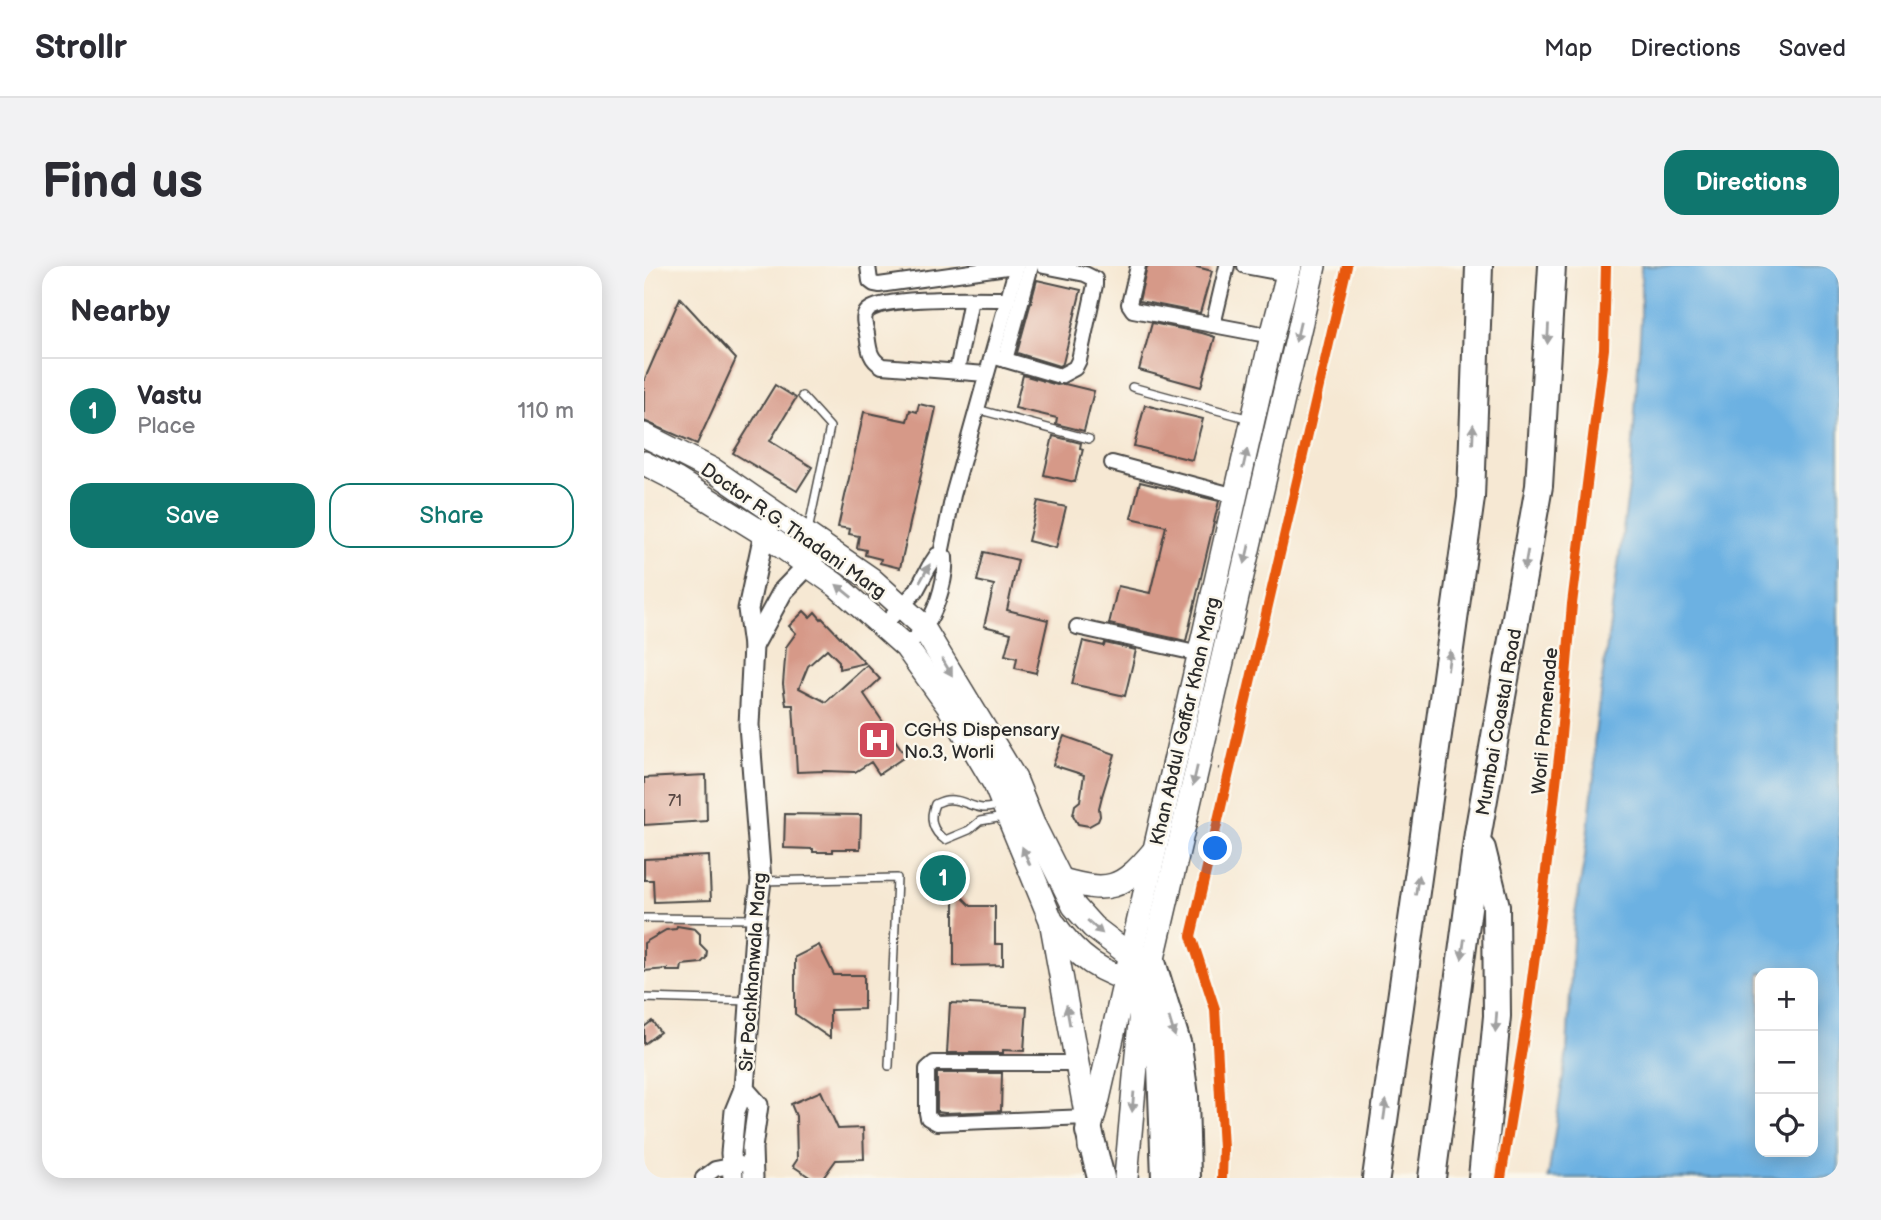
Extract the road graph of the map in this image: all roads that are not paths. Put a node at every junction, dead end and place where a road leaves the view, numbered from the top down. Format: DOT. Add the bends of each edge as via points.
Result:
graph roads {
  1 [pos="868,266"];
  2 [pos="1016,266"];
  3 [pos="1031,266"];
  4 [pos="1044,266"];
  5 [pos="1138,266"];
  6 [pos="1227,266"];
  7 [pos="1245,266"];
  8 [pos="1314,266"];
  9 [pos="1479,266"];
  10 [pos="1552,266"];
  11 [pos="981,268"];
  12 [pos="1289,270"];
  13 [pos="971,299"];
  14 [pos="1008,299"];
  15 [pos="1213,325"];
  16 [pos="1272,336"];
  17 [pos="998,358"];
  18 [pos="957,371"];
  19 [pos="986,374"];
  20 [pos="1132,387"];
  21 [pos="802,396"];
  22 [pos="976,410"];
  23 [pos="1254,420"];
  24 [pos="644,435"];
  25 [pos="1089,439"];
  26 [pos="644,463"];
  27 [pos="1112,463"];
  28 [pos="1236,496"];
  29 [pos="777,514"];
  30 [pos="764,534"];
  31 [pos="814,540"];
  32 [pos="941,554"];
  33 [pos="808,565"];
  34 [pos="902,607"];
  35 [pos="883,626"];
  36 [pos="923,627"];
  37 [pos="1076,627"];
  38 [pos="753,646"];
  39 [pos="906,647"];
  40 [pos="1200,654"];
  41 [pos="977,734"];
  42 [pos="1006,809"];
  43 [pos="1478,833"];
  44 [pos="1155,850"];
  45 [pos="1062,880"];
  46 [pos="761,881"];
  47 [pos="644,918"];
  48 [pos="756,919"];
  49 [pos="1051,920"];
  50 [pos="1139,978"];
  51 [pos="644,998"];
  52 [pos="751,1001"];
  53 [pos="1077,1063"];
  54 [pos="889,1066"];
  55 [pos="744,1089"];
  56 [pos="1088,1124"];
  57 [pos="752,1170"];
  58 [pos="1165,1170"];
  59 [pos="732,1171"];
  60 [pos="703,1178"];
  61 [pos="1090,1178"];
  62 [pos="1101,1178"];
  63 [pos="1126,1178"];
  64 [pos="1187,1178"];
  65 [pos="1376,1178"];
  66 [pos="1432,1178"];
  67 [pos="1482,1178"];
  1 -- 11 [label="street" via="870,281 879,285"];
  2 -- 11 [label="street"];
  2 -- 14 [label="street"];
  3 -- 17 [label="street"];
  4 -- 17 [label="street" via="1095,279 1075,369 1060,376"];
  5 -- 15 [label="street" via="1129,304 1133,310"];
  6 -- 15 [label="street"];
  7 -- 12 [label="street"];
  8 -- 50 [label="main road, Khan Abdul Gaffar Khan Marg, one-way"];
  65 -- 9 [label="highway, one-way" via="1471,498"];
  10 -- 43 [label="highway, Mumbai Coastal Road, one-way" via="1539,486"];
  12 -- 16 [label="main road, Khan Abdul Gaffar Khan Marg"];
  13 -- 14 [label="street"];
  13 -- 18 [label="street"];
  13 -- 18 [label="street" via="902,300 870,308 864,318 873,360 878,364"];
  14 -- 17 [label="street"];
  15 -- 16 [label="street"];
  16 -- 23 [label="main road, Khan Abdul Gaffar Khan Marg"];
  17 -- 19 [label="street"];
  18 -- 19 [label="street"];
  19 -- 22 [label="street"];
  20 -- 23 [label="lane"];
  21 -- 31 [label="lane" via="830,428"];
  22 -- 25 [label="lane"];
  22 -- 32 [label="street"];
  28 -- 23 [label="main road, Khan Abdul Gaffar Khan Marg, one-way"];
  24 -- 29 [label="main road, Doctor R.G. Thadani Marg" via="713,470"];
  26 -- 30 [label="main road, Doctor R.G. Thadani Marg"];
  27 -- 28 [label="street"];
  28 -- 40 [label="main road, Khan Abdul Gaffar Khan Marg"];
  29 -- 30 [label="street, Sir Pochkhanwala Marg"];
  29 -- 31 [label="main road, Doctor R.G. Thadani Marg"];
  30 -- 33 [label="main road, Doctor R.G. Thadani Marg"];
  30 -- 38 [label="street, Sir Pochkhanwala Marg" via="748,609"];
  31 -- 33 [label="street, Sir Pochkhanwala Marg"];
  31 -- 34 [label="main road, Doctor R.G. Thadani Marg"];
  34 -- 32 [label="street, one-way"];
  32 -- 36 [label="street" via="945,557 944,580"];
  35 -- 33 [label="main road, Doctor R.G. Thadani Marg, one-way"];
  33 -- 38 [label="street, Sir Pochkhanwala Marg" via="783,591"];
  34 -- 35 [label="street"];
  34 -- 36 [label="main road, Doctor R.G. Thadani Marg"];
  35 -- 39 [label="main road, Doctor R.G. Thadani Marg"];
  36 -- 39 [label="street"];
  36 -- 41 [label="main road, Doctor R.G. Thadani Marg, one-way"];
  37 -- 40 [label="street"];
  38 -- 46 [label="street, Sir Pochkhanwala Marg" via="749,725"];
  39 -- 41 [label="main road, Doctor R.G. Thadani Marg" via="949,707"];
  40 -- 44 [label="main road, Khan Abdul Gaffar Khan Marg"];
  41 -- 42 [label="main road, Doctor R.G. Thadani Marg"];
  41 -- 45 [label="main road, Doctor R.G. Thadani Marg" via="1015,779"];
  42 -- 42 [label="lane" via="975,808 946,800 935,804 931,812 937,834 945,840"];
  49 -- 42 [label="main road, Doctor R.G. Thadani Marg, one-way"];
  43 -- 66 [label="highway, Mumbai Coastal Road, one-way"];
  43 -- 67 [label="highway, one-way" via="1496,906 1497,1016"];
  44 -- 45 [label="main road" via="1137,871 1111,887"];
  44 -- 50 [label="main road, Khan Abdul Gaffar Khan Marg"];
  45 -- 50 [label="main road, Doctor R.G. Thadani Marg, one-way" via="1074,906"];
  46 -- 48 [label="street, Sir Pochkhanwala Marg"];
  46 -- 54 [label="lane" via="897,878"];
  47 -- 48 [label="lane"];
  48 -- 52 [label="street, Sir Pochkhanwala Marg"];
  49 -- 50 [label="main road" via="1069,946 1087,961"];
  53 -- 49 [label="main road, one-way"];
  50 -- 56 [label="main road, Khan Abdul Gaffar Khan Marg"];
  50 -- 58 [label="highway" via="1161,1066"];
  50 -- 63 [label="main road, Khan Abdul Gaffar Khan Marg, one-way"];
  50 -- 64 [label="highway, one-way" via="1178,1045 1185,1096"];
  51 -- 52 [label="lane"];
  52 -- 55 [label="street, Sir Pochkhanwala Marg"];
  53 -- 56 [label="main road"];
  53 -- 56 [label="street" via="934,1063 927,1069 927,1113 937,1123"];
  55 -- 57 [label="street" via="758,1105"];
  55 -- 59 [label="street" via="735,1111"];
  56 -- 61 [label="main road, Khan Abdul Gaffar Khan Marg"];
  56 -- 62 [label="highway"];
  57 -- 59 [label="street"];
  59 -- 60 [label="street" via="715,1169"];
}
